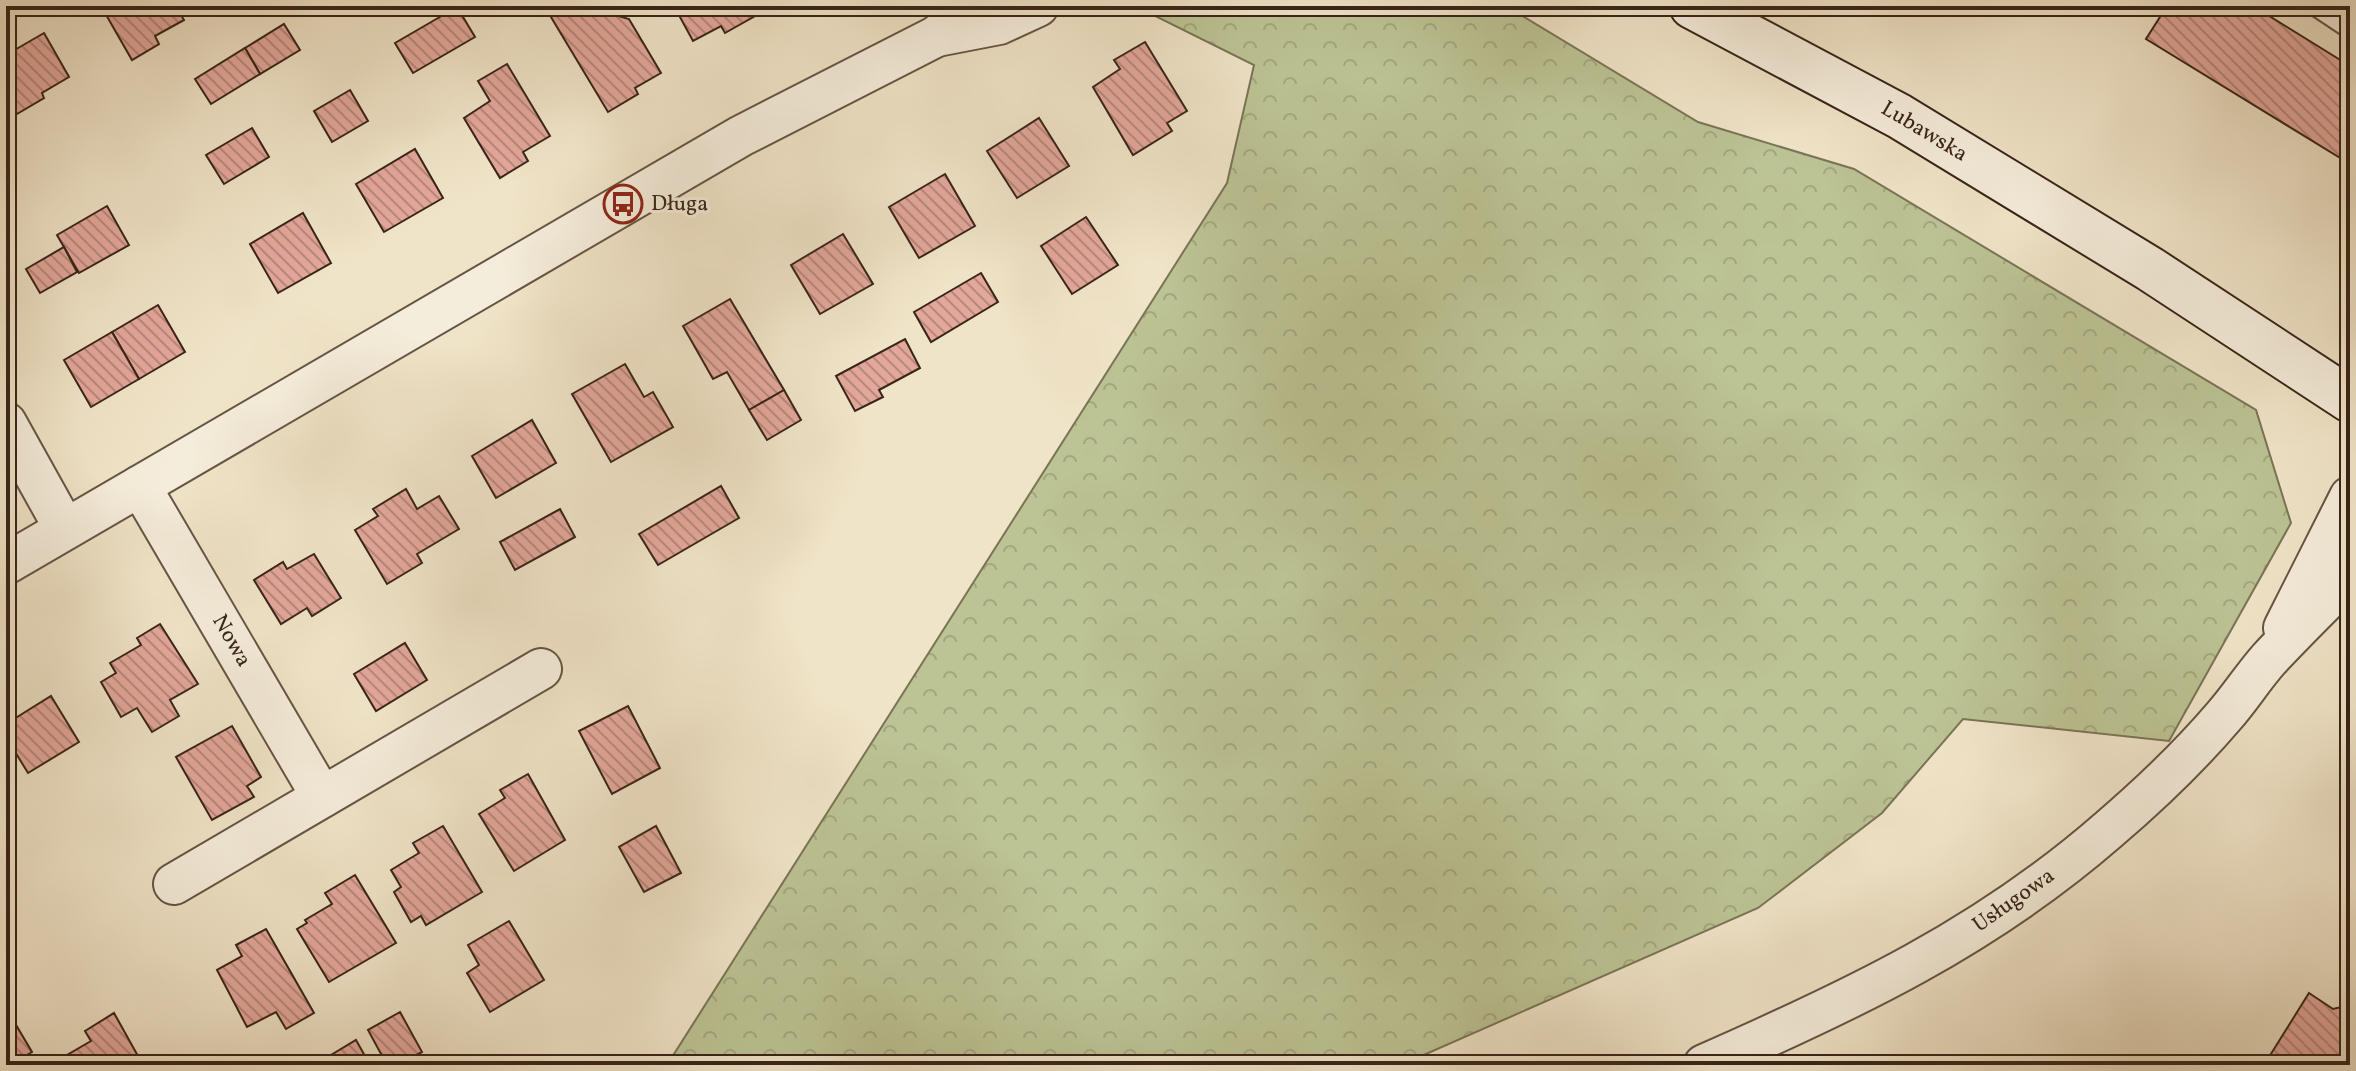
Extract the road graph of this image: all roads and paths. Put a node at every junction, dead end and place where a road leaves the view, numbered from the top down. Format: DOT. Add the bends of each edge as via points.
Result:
graph roads {
  1 [pos="972,6"];
  2 [pos="1038,6"];
  3 [pos="1692,6"];
  4 [pos="2317,6"];
  5 [pos="2350,28"];
  6 [pos="937,36"];
  7 [pos="2150,269"];
  8 [pos="2350,366"];
  9 [pos="2350,400"];
  10 [pos="6,423"];
  11 [pos="140,486"];
  12 [pos="2350,497"];
  13 [pos="65,529"];
  14 [pos="6,564"];
  15 [pos="2350,576"];
  16 [pos="2268,661"];
  17 [pos="541,669"];
  18 [pos="322,797"];
  19 [pos="174,884"];
  20 [pos="1704,1065"];
  1 -- 6 [label="street"];
  2 -- 6 [label="street" via="999,24"];
  3 -- 7 [label="main road, Lubawska" via="1899,116"];
  4 -- 5 [label="lane"];
  6 -- 11 [label="street" via="741,136"];
  7 -- 8 [label="main road, Lubawska"];
  7 -- 9 [label="main road, Lubawska"];
  10 -- 13 [label="street"];
  11 -- 13 [label="street"];
  11 -- 18 [label="street, Nowa"];
  12 -- 16 [label="street, Usługowa"];
  13 -- 14 [label="street"];
  15 -- 16 [label="street, Usługowa"];
  16 -- 20 [label="street, Usługowa" via="2225,716 2108,831 2020,900 1938,954 1838,1006"];
  17 -- 18 [label="street"];
  18 -- 19 [label="street"];
}
